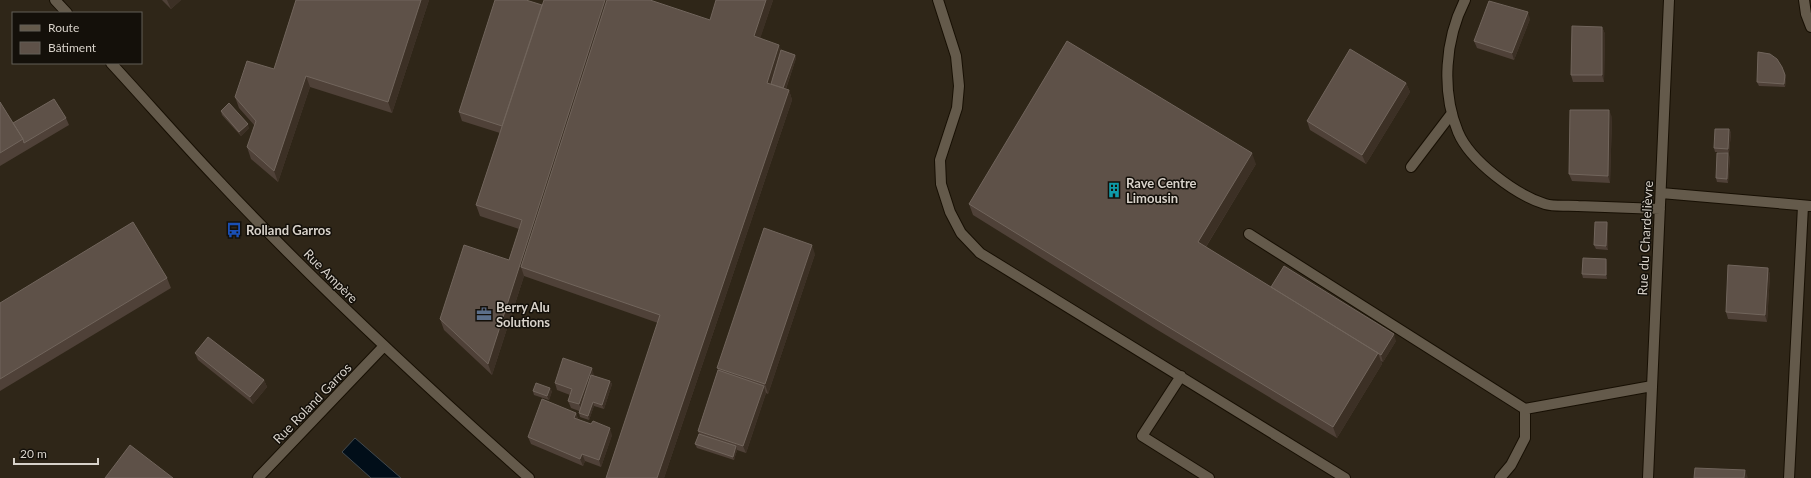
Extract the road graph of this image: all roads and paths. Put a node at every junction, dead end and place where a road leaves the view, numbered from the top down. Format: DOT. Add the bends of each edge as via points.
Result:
graph roads {
  1 [pos="55,0"];
  2 [pos="938,0"];
  3 [pos="1669,0"];
  4 [pos="1804,0"];
  5 [pos="1460,3"];
  6 [pos="66,12"];
  7 [pos="1811,27"];
  8 [pos="112,64"];
  9 [pos="1452,113"];
  10 [pos="1411,167"];
  11 [pos="1661,193"];
  12 [pos="1807,206"];
  13 [pos="1660,209"];
  14 [pos="1249,234"];
  15 [pos="384,346"];
  16 [pos="1180,376"];
  17 [pos="1652,386"];
  18 [pos="1525,409"];
  19 [pos="258,478"];
  20 [pos="529,478"];
  21 [pos="1209,478"];
  22 [pos="1345,478"];
  23 [pos="1500,478"];
  24 [pos="1648,478"];
  25 [pos="1789,478"];
  1 -- 6 [label="street"];
  2 -- 16 [label="street" via="956,56 959,86 957,108 940,160 941,184 950,212 961,233 980,253"];
  3 -- 11 [label="street, Rue du Chardelièvre"];
  4 -- 7 [label="street"];
  5 -- 9 [label="street" via="1451,34 1448,63"];
  8 -- 15 [label="street, Rue Ampère" via="216,178"];
  9 -- 10 [label="street"];
  9 -- 13 [label="street" via="1458,133 1474,156 1497,177 1526,197 1547,205"];
  11 -- 12 [label="street"];
  11 -- 13 [label="street, Rue du Chardelièvre"];
  12 -- 25 [label="street"];
  13 -- 17 [label="street, Rue du Chardelièvre"];
  14 -- 18 [label="street"];
  15 -- 19 [label="street, Rue Roland Garros"];
  15 -- 20 [label="street, Rue Ampère"];
  16 -- 21 [label="street" via="1142,436"];
  16 -- 22 [label="street"];
  17 -- 18 [label="street"];
  17 -- 24 [label="street, Rue du Chardelièvre"];
  18 -- 23 [label="street" via="1525,438 1511,465"];
}
